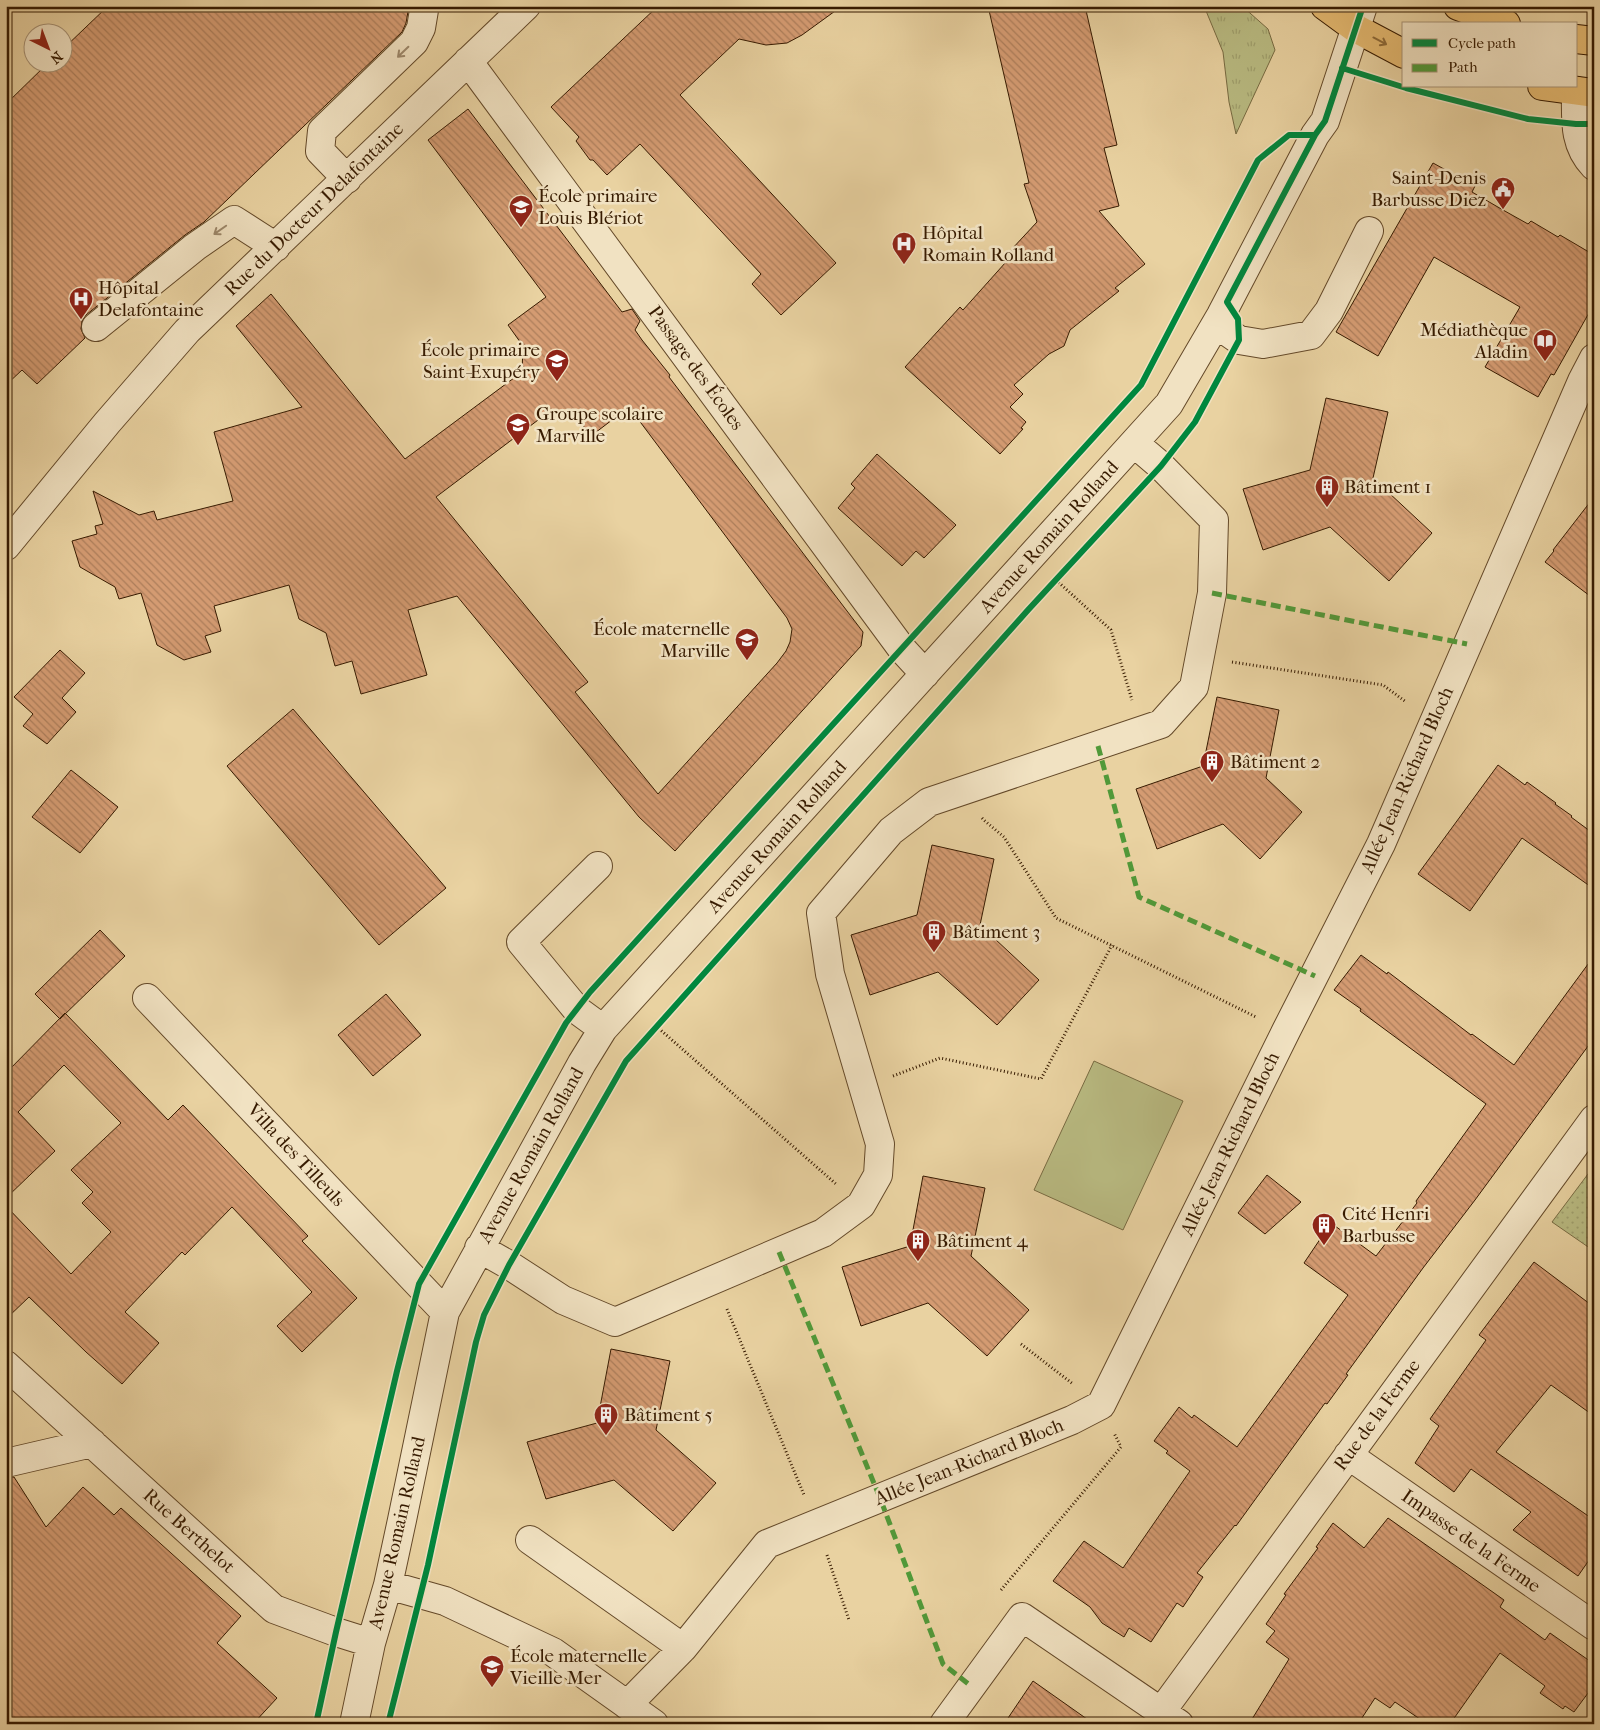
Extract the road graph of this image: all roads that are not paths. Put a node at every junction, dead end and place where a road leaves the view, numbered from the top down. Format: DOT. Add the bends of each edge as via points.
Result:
graph roads {
  1 [pos="526,6"];
  2 [pos="1325,6"];
  3 [pos="1458,6"];
  4 [pos="424,10"];
  5 [pos="1359,17"];
  6 [pos="1501,22"];
  7 [pos="1578,39"];
  8 [pos="1594,42"];
  9 [pos="1402,52"];
  10 [pos="468,61"];
  11 [pos="1556,88"];
  12 [pos="1585,92"];
  13 [pos="1594,166"];
  14 [pos="347,179"];
  15 [pos="1370,231"];
  16 [pos="276,247"];
  17 [pos="1216,324"];
  18 [pos="96,326"];
  19 [pos="1594,358"];
  20 [pos="1134,443"];
  21 [pos="6,546"];
  22 [pos="925,674"];
  23 [pos="598,866"];
  24 [pos="147,998"];
  25 [pos="603,1028"];
  26 [pos="1594,1119"];
  27 [pos="479,1248"];
  28 [pos="445,1312"];
  29 [pos="6,1365"];
  30 [pos="92,1443"];
  31 [pos="1348,1456"];
  32 [pos="6,1463"];
  33 [pos="530,1540"];
  34 [pos="388,1585"];
  35 [pos="1594,1626"];
  36 [pos="371,1643"];
  37 [pos="683,1648"];
  38 [pos="627,1705"];
  39 [pos="1170,1718"];
  40 [pos="354,1724"];
  41 [pos="654,1724"];
  42 [pos="944,1724"];
  1 -- 10 [label="street, Rue du Docteur Delafontaine"];
  2 -- 5 [label="main road"];
  3 -- 6 [label="main road"];
  4 -- 14 [label="street, one-way" via="421,28 414,42 322,131 320,151"];
  5 -- 9 [label="main road, one-way"];
  5 -- 17 [label="street, Avenue Romain Rolland" via="1325,121"];
  7 -- 8 [label="main road"];
  10 -- 14 [label="street, Rue du Docteur Delafontaine"];
  10 -- 22 [label="street, Passage des Écoles" via="902,649"];
  11 -- 12 [label="main road"];
  12 -- 13 [label="street" via="1576,124 1586,157"];
  14 -- 16 [label="street, Rue du Docteur Delafontaine"];
  15 -- 17 [label="street" via="1329,311 1311,335 1263,344 1239,340"];
  16 -- 18 [label="street, one-way" via="234,220"];
  16 -- 21 [label="street, Rue du Docteur Delafontaine" via="187,331"];
  17 -- 20 [label="street, Avenue Romain Rolland" via="1169,404"];
  19 -- 37 [label="street, Allée Jean-Richard Bloch" via="1381,844 1102,1405 767,1544"];
  20 -- 22 [label="street, Avenue Romain Rolland"];
  20 -- 27 [label="street" via="1214,520 1212,593 1194,687 1162,724 929,802 890,831 820,913 830,974 880,1144 878,1175 861,1205 823,1233 615,1322 563,1300"];
  22 -- 25 [label="street, Avenue Romain Rolland"];
  23 -- 25 [label="street" via="521,942 577,1010"];
  24 -- 28 [label="street, Villa des Tilleuls"];
  25 -- 27 [label="street, Avenue Romain Rolland"];
  26 -- 31 [label="street, Rue de la Ferme"];
  27 -- 28 [label="street, Avenue Romain Rolland"];
  28 -- 34 [label="street, Avenue Romain Rolland"];
  29 -- 30 [label="street, Rue Berthelot"];
  30 -- 32 [label="street"];
  30 -- 36 [label="street, Rue Berthelot" via="274,1609"];
  31 -- 35 [label="street, Impasse de la Ferme"];
  31 -- 39 [label="street, Rue de la Ferme"];
  33 -- 37 [label="street"];
  34 -- 36 [label="street, Avenue Romain Rolland"];
  34 -- 38 [label="street" via="445,1601 553,1652"];
  36 -- 40 [label="street, Avenue Romain Rolland"];
  37 -- 38 [label="street, Allée Jean-Richard Bloch"];
  38 -- 41 [label="street"];
  39 -- 42 [label="street" via="1022,1617"];
}
